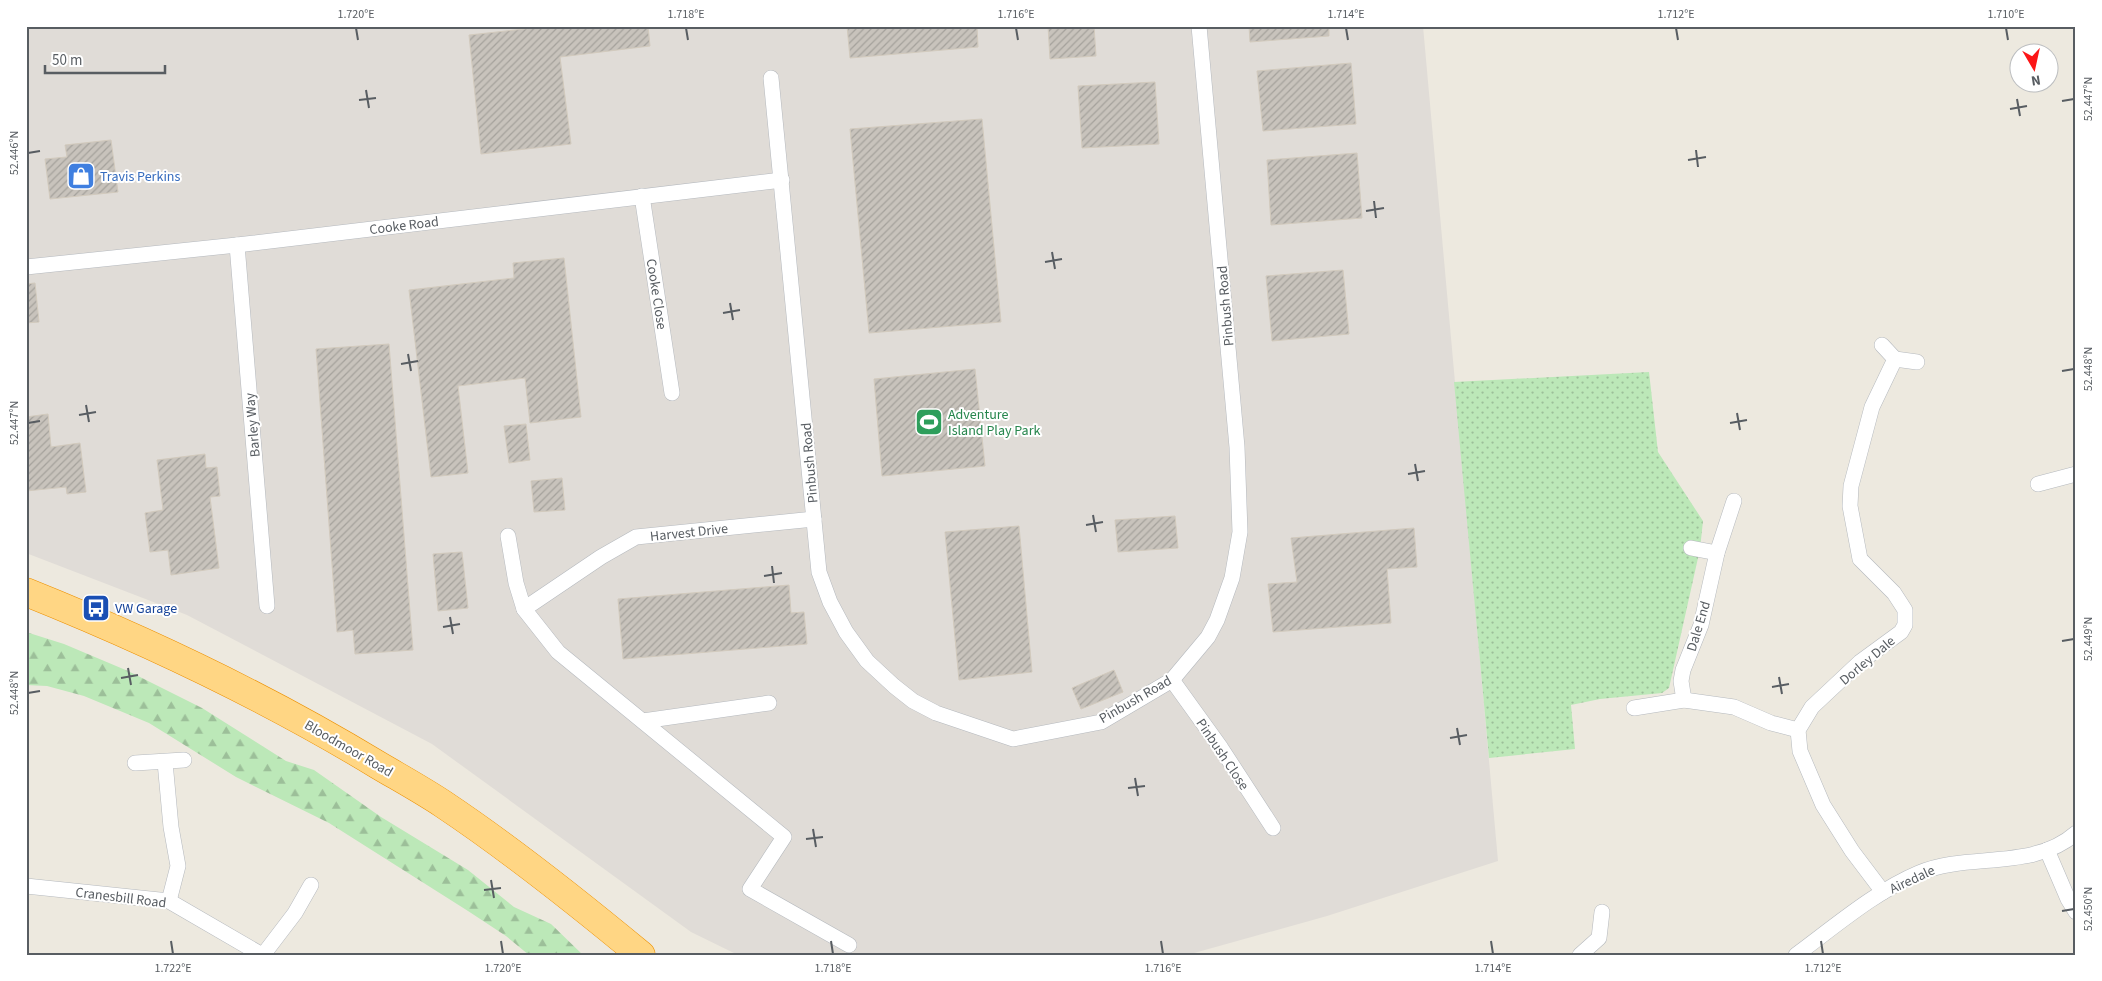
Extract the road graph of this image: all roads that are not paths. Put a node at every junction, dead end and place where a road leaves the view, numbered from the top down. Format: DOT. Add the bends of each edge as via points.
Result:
graph roads {
  1 [pos="1199,26"];
  2 [pos="771,78"];
  3 [pos="782,180"];
  4 [pos="642,196"];
  5 [pos="236,245"];
  6 [pos="26,267"];
  7 [pos="1882,345"];
  8 [pos="1895,359"];
  9 [pos="1917,362"];
  10 [pos="672,393"];
  11 [pos="2076,474"];
  12 [pos="2038,484"];
  13 [pos="1734,501"];
  14 [pos="814,519"];
  15 [pos="508,536"];
  16 [pos="1690,548"];
  17 [pos="1717,553"];
  18 [pos="26,592"];
  19 [pos="267,606"];
  20 [pos="524,609"];
  21 [pos="1172,680"];
  22 [pos="1684,700"];
  23 [pos="769,703"];
  24 [pos="1634,708"];
  25 [pos="643,721"];
  26 [pos="1798,730"];
  27 [pos="184,760"];
  28 [pos="165,762"];
  29 [pos="134,763"];
  30 [pos="1273,828"];
  31 [pos="2076,833"];
  32 [pos="2047,850"];
  33 [pos="311,885"];
  34 [pos="26,886"];
  35 [pos="1883,892"];
  36 [pos="169,901"];
  37 [pos="1602,912"];
  38 [pos="2076,912"];
  39 [pos="849,945"];
  40 [pos="262,955"];
  41 [pos="642,955"];
  42 [pos="1580,955"];
  43 [pos="1796,955"];
  1 -- 21 [label="street, Pinbush Road" via="1237,447 1240,532 1232,578 1217,620 1208,637"];
  2 -- 3 [label="street, Pinbush Road"];
  3 -- 4 [label="street, Cooke Road"];
  3 -- 14 [label="street, Pinbush Road"];
  4 -- 5 [label="street, Cooke Road"];
  4 -- 10 [label="street, Cooke Close"];
  5 -- 6 [label="street, Cooke Road"];
  5 -- 19 [label="street, Barley Way"];
  7 -- 8 [label="street"];
  8 -- 9 [label="street"];
  8 -- 26 [label="street, Dorley Dale" via="1872,407 1850,486 1850,506 1860,558 1894,593 1905,610 1905,625 1901,632 1860,662 1812,707"];
  11 -- 12 [label="street"];
  13 -- 17 [label="street, Dale End"];
  14 -- 20 [label="street, Harvest Drive" via="636,537"];
  14 -- 21 [label="street, Pinbush Road" via="819,572 846,632 867,661 894,686 936,713 1013,739 1101,722"];
  15 -- 20 [label="street"];
  16 -- 17 [label="street"];
  17 -- 22 [label="street, Dale End" via="1701,625 1683,670"];
  18 -- 41 [label="highway, Bloodmoor Road" via="201,668 337,740 442,804 568,895"];
  20 -- 25 [label="street" via="558,652"];
  21 -- 30 [label="street, Pinbush Close"];
  22 -- 24 [label="street"];
  22 -- 26 [label="street" via="1734,707"];
  23 -- 25 [label="street"];
  25 -- 39 [label="street" via="784,838 750,889"];
  26 -- 35 [label="street" via="1800,751 1822,805"];
  27 -- 28 [label="street"];
  28 -- 29 [label="street"];
  28 -- 36 [label="street" via="178,866"];
  31 -- 32 [label="street, Airedale"];
  32 -- 35 [label="street, Airedale" via="2010,859 1936,867"];
  32 -- 38 [label="street"];
  33 -- 40 [label="street" via="296,913"];
  34 -- 36 [label="street, Cranesbill Road"];
  35 -- 43 [label="street, Airedale"];
  36 -- 40 [label="street, Cranesbill Road"];
  37 -- 42 [label="street" via="1604,941"];
}
